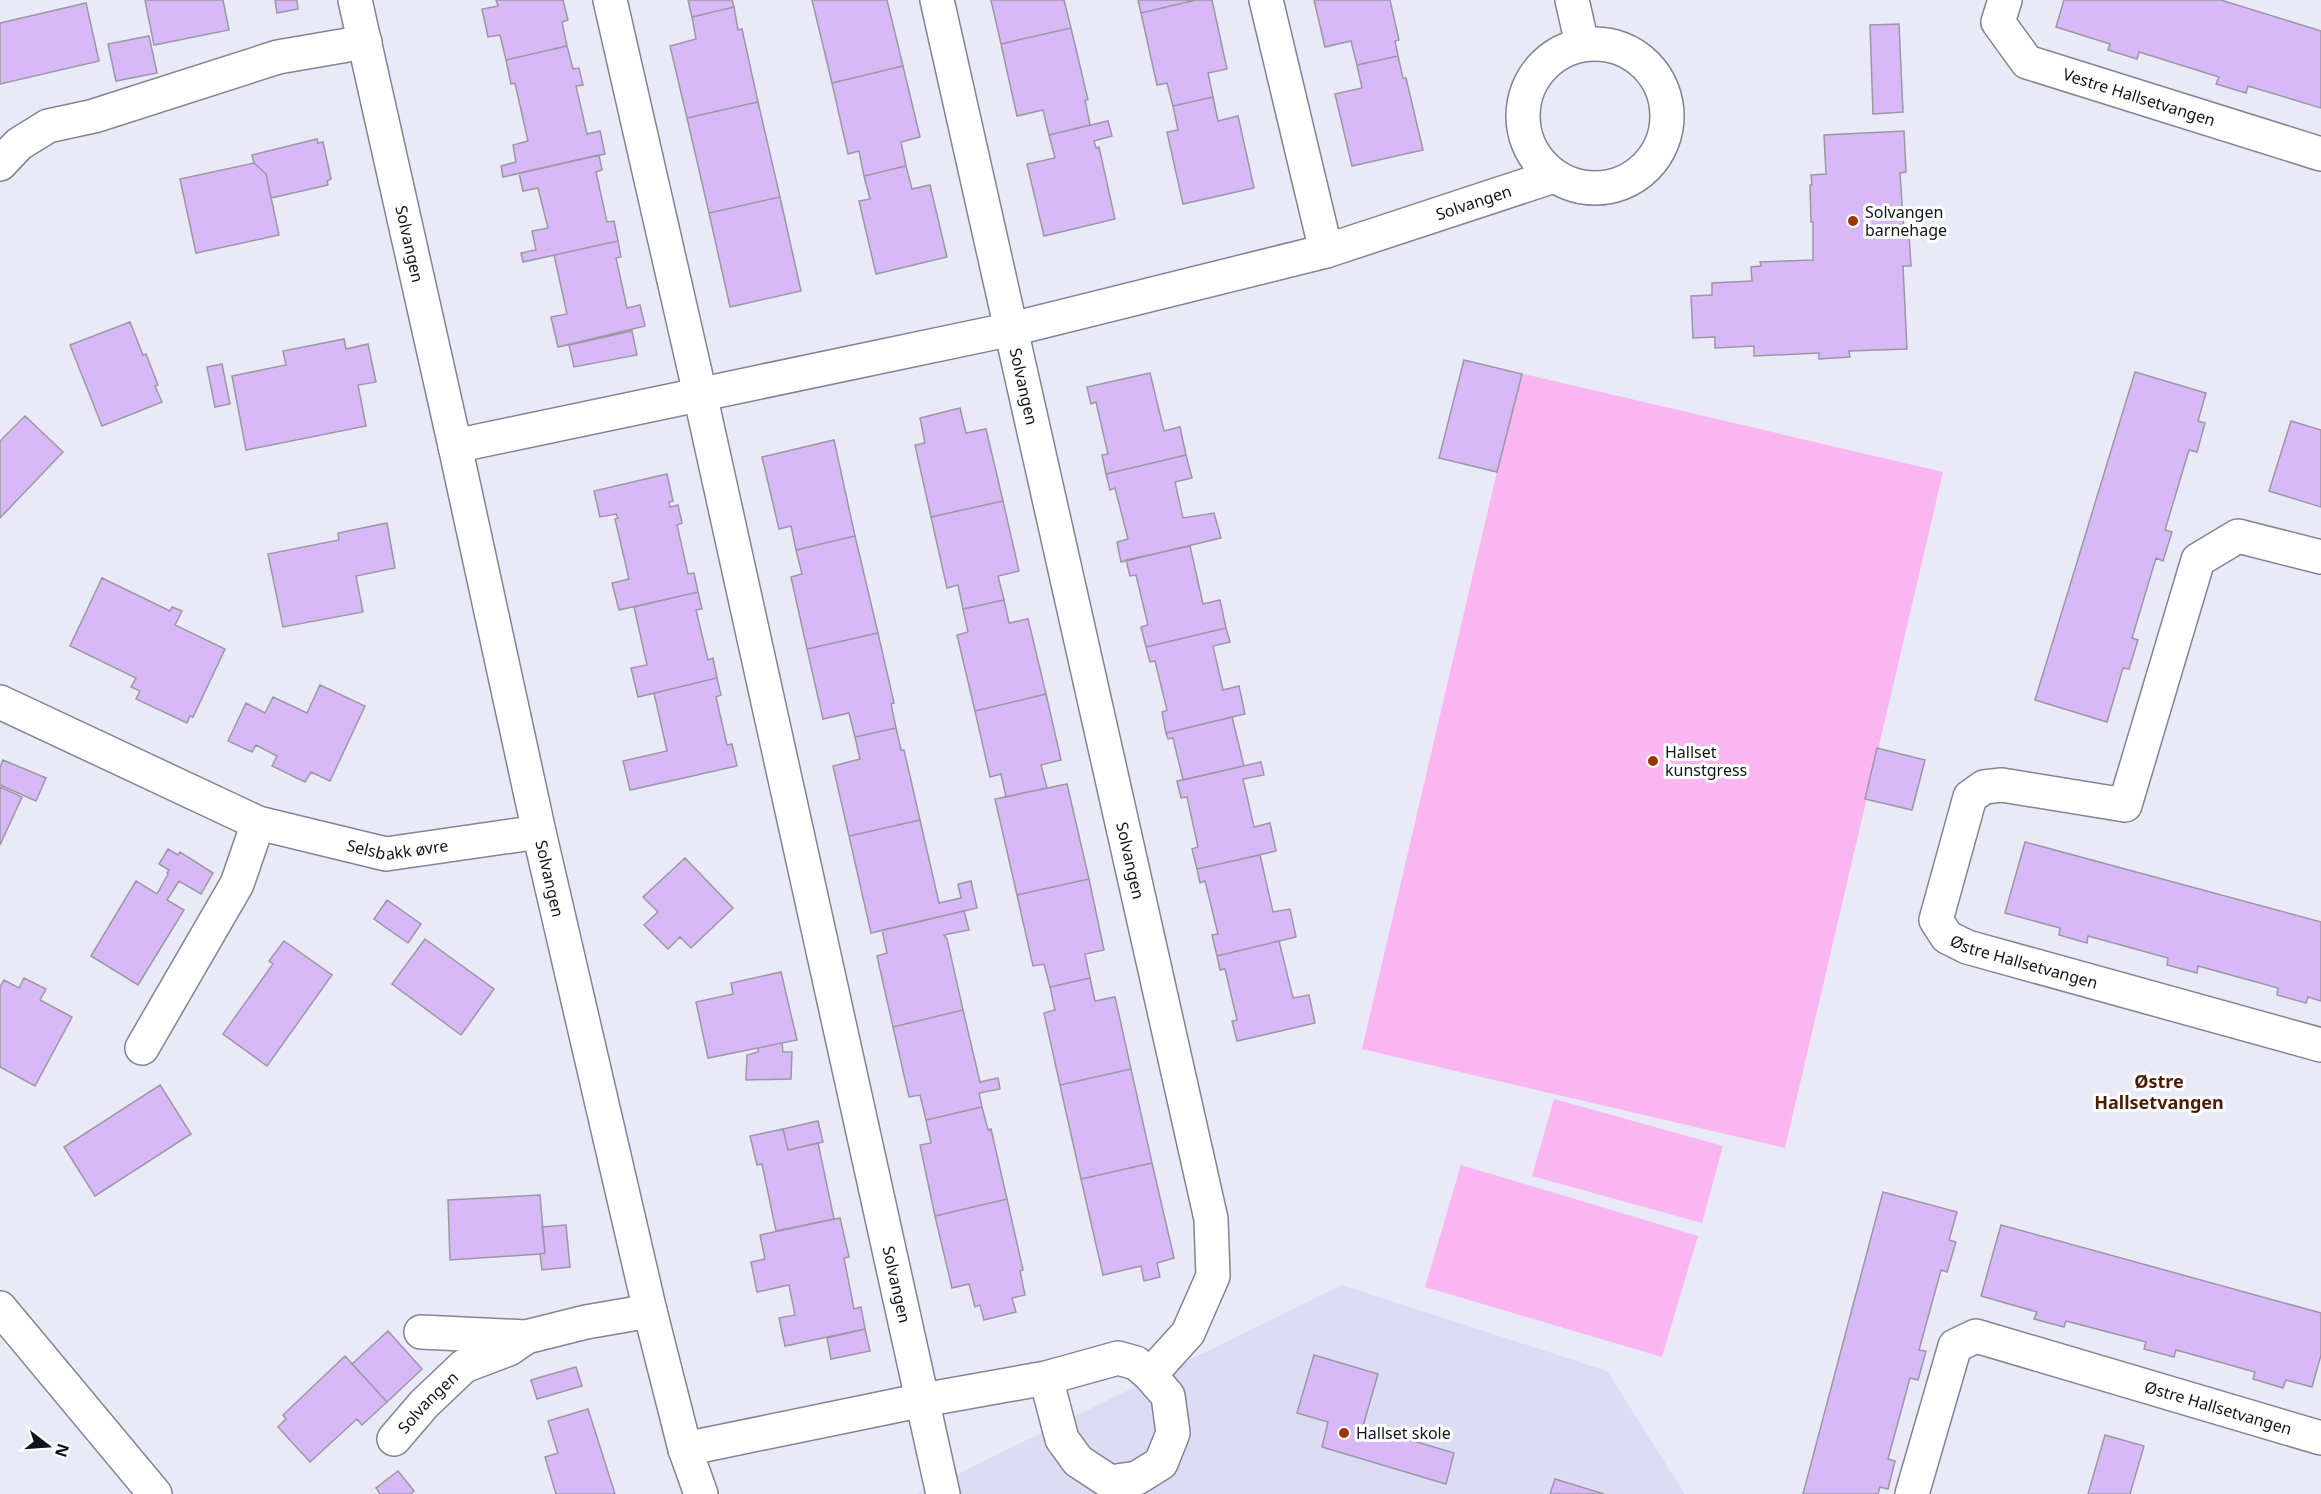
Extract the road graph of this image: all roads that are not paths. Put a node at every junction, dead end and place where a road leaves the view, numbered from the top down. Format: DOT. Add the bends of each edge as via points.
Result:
graph roads {
  1 [pos="355,0"];
  2 [pos="610,0"];
  3 [pos="937,0"];
  4 [pos="1266,0"];
  5 [pos="1572,0"];
  6 [pos="2005,0"];
  7 [pos="365,42"];
  8 [pos="1582,44"];
  9 [pos="2321,154"];
  10 [pos="0,165"];
  11 [pos="1554,176"];
  12 [pos="1326,251"];
  13 [pos="1012,329"];
  14 [pos="700,394"];
  15 [pos="455,446"];
  16 [pos="2321,557"];
  17 [pos="0,702"];
  18 [pos="258,823"];
  19 [pos="539,832"];
  20 [pos="2321,1045"];
  21 [pos="142,1048"];
  22 [pos="0,1308"];
  23 [pos="650,1311"];
  24 [pos="421,1332"];
  25 [pos="526,1337"];
  26 [pos="1150,1375"];
  27 [pos="1046,1378"];
  28 [pos="923,1400"];
  29 [pos="2321,1438"];
  30 [pos="394,1439"];
  31 [pos="685,1449"];
  32 [pos="154,1494"];
  33 [pos="701,1494"];
  34 [pos="943,1494"];
  35 [pos="1912,1494"];
  1 -- 7 [label="street, Solvangen"];
  2 -- 14 [label="street, Solvangen"];
  3 -- 13 [label="street, Solvangen"];
  4 -- 12 [label="street"];
  5 -- 8 [label="street"];
  6 -- 9 [label="street, Vestre Hallsetvangen" via="1998,22 2027,62"];
  7 -- 10 [label="street" via="278,57 94,116 48,126 19,144"];
  7 -- 15 [label="street, Solvangen"];
  8 -- 11 [label="street" via="1548,61 1534,77 1525,98 1522,120 1527,142 1538,161"];
  8 -- 11 [label="street" via="1612,46 1633,55 1651,70 1662,90 1667,112 1665,135 1655,156 1640,173 1620,184 1598,189 1575,186"];
  11 -- 12 [label="street, Solvangen"];
  12 -- 13 [label="street, Solvangen"];
  13 -- 14 [label="street, Solvangen"];
  13 -- 26 [label="street, Solvangen" via="1211,1219 1213,1276 1188,1333"];
  14 -- 15 [label="street, Solvangen"];
  14 -- 28 [label="street, Solvangen"];
  15 -- 19 [label="street, Solvangen"];
  16 -- 20 [label="street, Østre Hallsetvangen" via="2238,536 2198,560 2125,805 2002,785 1984,787 1970,797 1936,920 1947,938 1967,947"];
  17 -- 18 [label="street, Selsbakk øvre"];
  18 -- 19 [label="street, Selsbakk øvre" via="386,854"];
  18 -- 21 [label="street" via="237,884"];
  19 -- 23 [label="street, Solvangen"];
  22 -- 32 [label="street"];
  23 -- 25 [label="street, Solvangen"];
  23 -- 31 [label="street, Solvangen"];
  24 -- 25 [label="street, Solvangen"];
  25 -- 30 [label="street, Solvangen" via="509,1349 464,1366"];
  26 -- 27 [label="street" via="1136,1363 1118,1358"];
  26 -- 27 [label="street" via="1168,1396 1173,1433 1161,1463 1137,1478 1110,1482 1078,1461 1062,1438"];
  27 -- 28 [label="street"];
  28 -- 31 [label="street"];
  28 -- 34 [label="street, Solvangen"];
  29 -- 35 [label="street, Østre Hallsetvangen" via="1976,1336 1955,1346"];
  31 -- 33 [label="street, Solvangen"];
}
